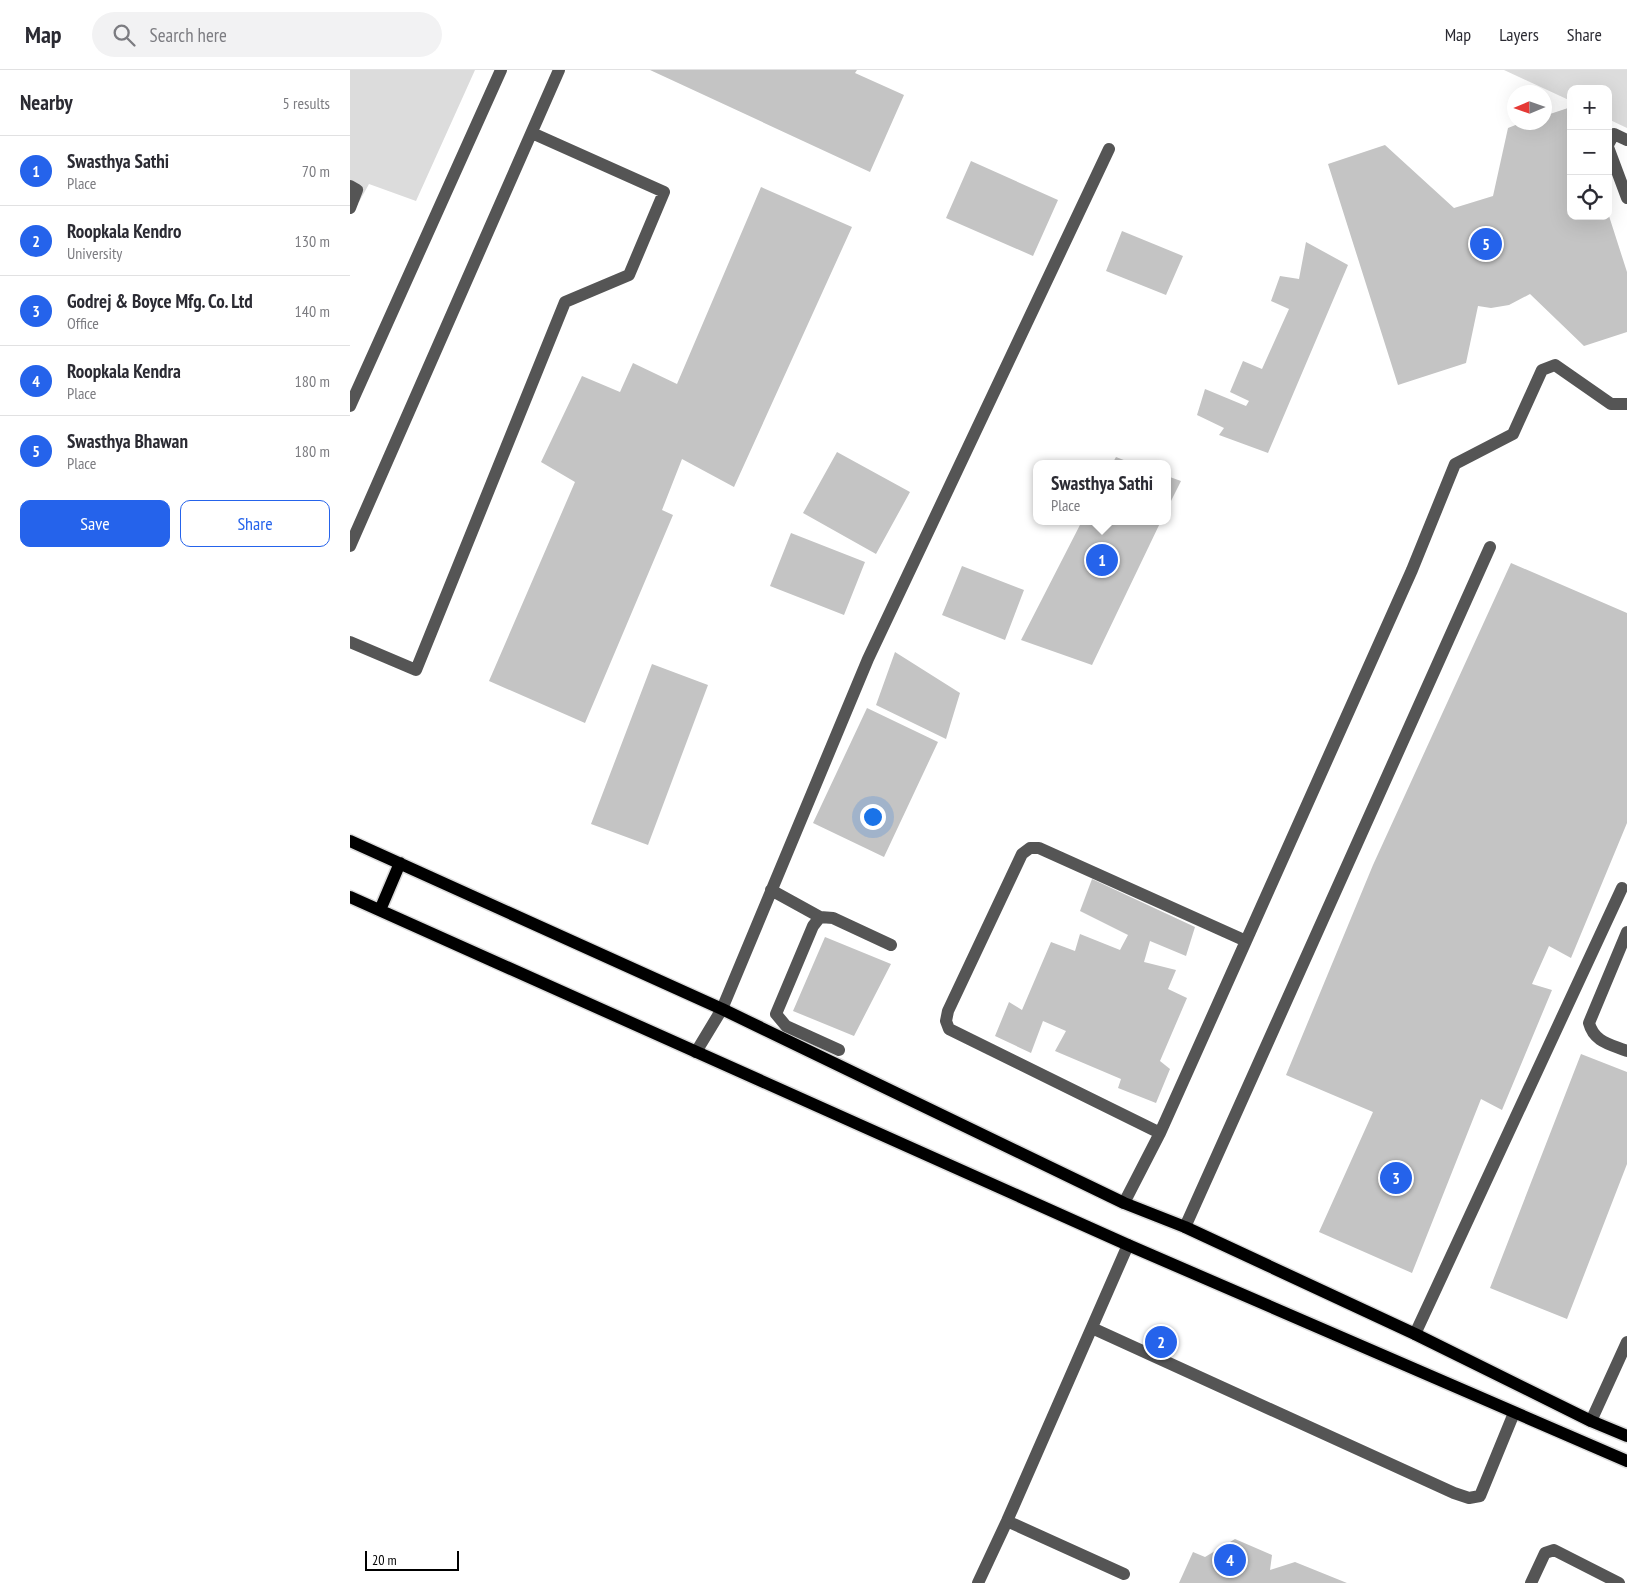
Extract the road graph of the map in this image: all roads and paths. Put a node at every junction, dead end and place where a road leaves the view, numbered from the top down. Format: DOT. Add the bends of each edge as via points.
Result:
graph roads {
  1 [pos="501,70"];
  2 [pos="559,70"];
  3 [pos="532,133"];
  4 [pos="1612,138"];
  5 [pos="1627,140"];
  6 [pos="1109,149"];
  7 [pos="1612,157"];
  8 [pos="350,186"];
  9 [pos="1627,198"];
  10 [pos="350,208"];
  11 [pos="1627,404"];
  12 [pos="350,406"];
  13 [pos="350,546"];
  14 [pos="1490,547"];
  15 [pos="350,642"];
  16 [pos="350,841"];
  17 [pos="400,863"];
  18 [pos="1622,888"];
  19 [pos="771,890"];
  20 [pos="350,897"];
  21 [pos="380,910"];
  22 [pos="820,917"];
  23 [pos="1627,932"];
  24 [pos="1246,941"];
  25 [pos="892,945"];
  26 [pos="722,1009"];
  27 [pos="776,1014"];
  28 [pos="768,1031"];
  29 [pos="839,1050"];
  30 [pos="1627,1051"];
  31 [pos="696,1052"];
  32 [pos="1160,1133"];
  33 [pos="1124,1203"];
  34 [pos="1185,1227"];
  35 [pos="1128,1245"];
  36 [pos="1092,1328"];
  37 [pos="1415,1334"];
  38 [pos="1627,1342"];
  39 [pos="1514,1413"];
  40 [pos="1591,1421"];
  41 [pos="1627,1436"];
  42 [pos="1627,1461"];
  43 [pos="1007,1521"];
  44 [pos="1124,1574"];
  45 [pos="978,1583"];
  46 [pos="1531,1583"];
  47 [pos="1619,1583"];
  1 -- 12 [label="street"];
  2 -- 3 [label="street"];
  3 -- 13 [label="street"];
  3 -- 15 [label="street" via="664,192 629,275 565,302 416,670"];
  4 -- 5 [label="street" via="1614,134"];
  6 -- 19 [label="street" via="868,659"];
  7 -- 9 [label="street"];
  8 -- 10 [label="street" via="357,190"];
  11 -- 24 [label="street" via="1610,404 1555,365 1542,370 1513,434 1455,464 1408,580"];
  14 -- 34 [label="street"];
  16 -- 17 [label="main road"];
  17 -- 21 [label="main road"];
  17 -- 26 [label="main road"];
  18 -- 37 [label="street"];
  19 -- 22 [label="street"];
  19 -- 26 [label="street"];
  20 -- 21 [label="main road"];
  21 -- 31 [label="main road"];
  22 -- 25 [label="street" via="833,918"];
  22 -- 27 [label="street" via="813,926"];
  23 -- 30 [label="street" via="1590,1023 1597,1038"];
  24 -- 32 [label="street"];
  24 -- 32 [label="street" via="1039,848 1030,848 1022,854 948,1011 946,1021 949,1030"];
  26 -- 28 [label="main road"];
  26 -- 31 [label="street"];
  27 -- 28 [label="street"];
  27 -- 29 [label="street" via="786,1026"];
  28 -- 33 [label="main road"];
  31 -- 35 [label="main road"];
  32 -- 33 [label="street"];
  33 -- 34 [label="main road"];
  34 -- 37 [label="main road"];
  35 -- 36 [label="street"];
  35 -- 39 [label="main road"];
  36 -- 39 [label="street" via="1469,1498 1480,1496"];
  36 -- 43 [label="street"];
  37 -- 40 [label="main road"];
  38 -- 40 [label="street"];
  39 -- 42 [label="main road"];
  40 -- 41 [label="main road"];
  43 -- 44 [label="street"];
  43 -- 45 [label="street"];
  46 -- 47 [label="street" via="1545,1553 1554,1550"];
}
